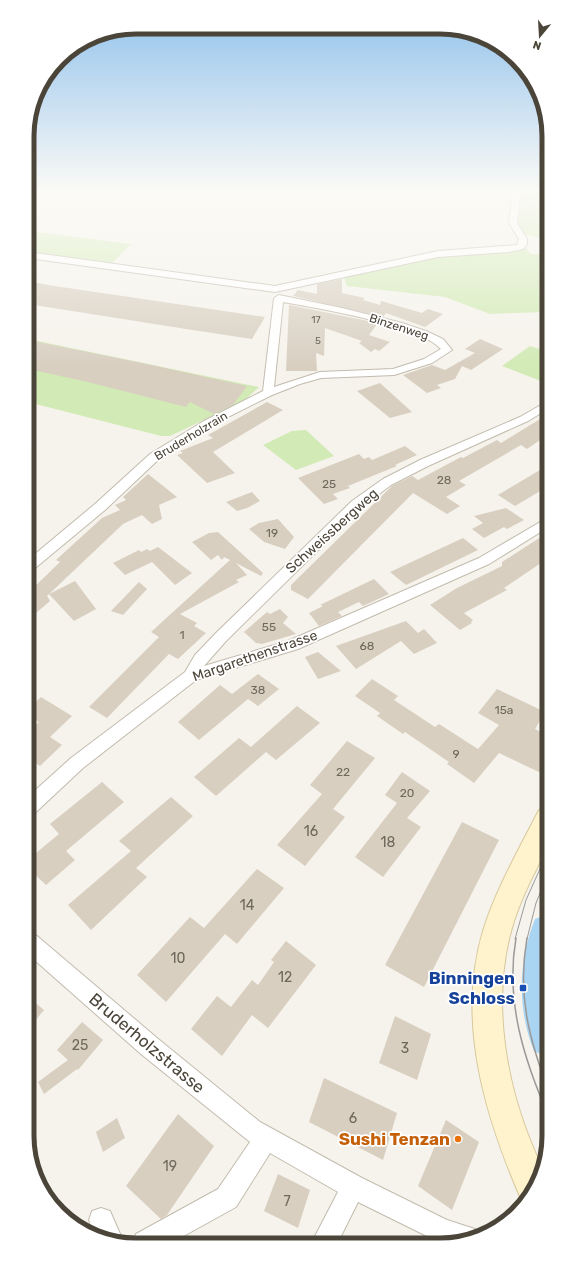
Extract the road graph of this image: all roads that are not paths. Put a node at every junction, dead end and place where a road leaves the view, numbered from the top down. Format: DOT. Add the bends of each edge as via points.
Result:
graph roads {
  1 [pos="511,249"];
  2 [pos="34,256"];
  3 [pos="277,294"];
  4 [pos="268,393"];
  5 [pos="542,408"];
  6 [pos="542,525"];
  7 [pos="34,562"];
  8 [pos="191,676"];
  9 [pos="34,802"];
  10 [pos="542,830"];
  11 [pos="34,946"];
  12 [pos="267,1138"];
  13 [pos="531,1183"];
  14 [pos="353,1187"];
  15 [pos="101,1220"];
  16 [pos="108,1234"];
  17 [pos="457,1237"];
  18 [pos="154,1238"];
  19 [pos="327,1238"];
  1 -- 3 [label="street" via="438,254 307,280"];
  2 -- 3 [label="street"];
  3 -- 4 [label="street" via="275,344"];
  3 -- 4 [label="street, Binzenweg" via="401,325 434,338 446,345 447,350 428,361 394,372 320,375"];
  4 -- 7 [label="street, Bruderholzrain" via="208,424 154,458"];
  5 -- 8 [label="street, Schweissbergweg" via="524,419 387,482 357,504 200,659"];
  6 -- 8 [label="street, Margarethenstrasse" via="484,561 293,645"];
  8 -- 9 [label="street, Margarethenstrasse" via="77,762"];
  10 -- 13 [label="main road" via="517,881 497,932 488,971 487,998 491,1056 514,1140"];
  11 -- 12 [label="street, Bruderholzstrasse" via="149,1046 246,1125"];
  12 -- 14 [label="street, Bruderholzstrasse"];
  12 -- 18 [label="street" via="227,1198"];
  14 -- 17 [label="street, Bruderholzstrasse"];
  14 -- 19 [label="street"];
  15 -- 16 [label="street"];
}
